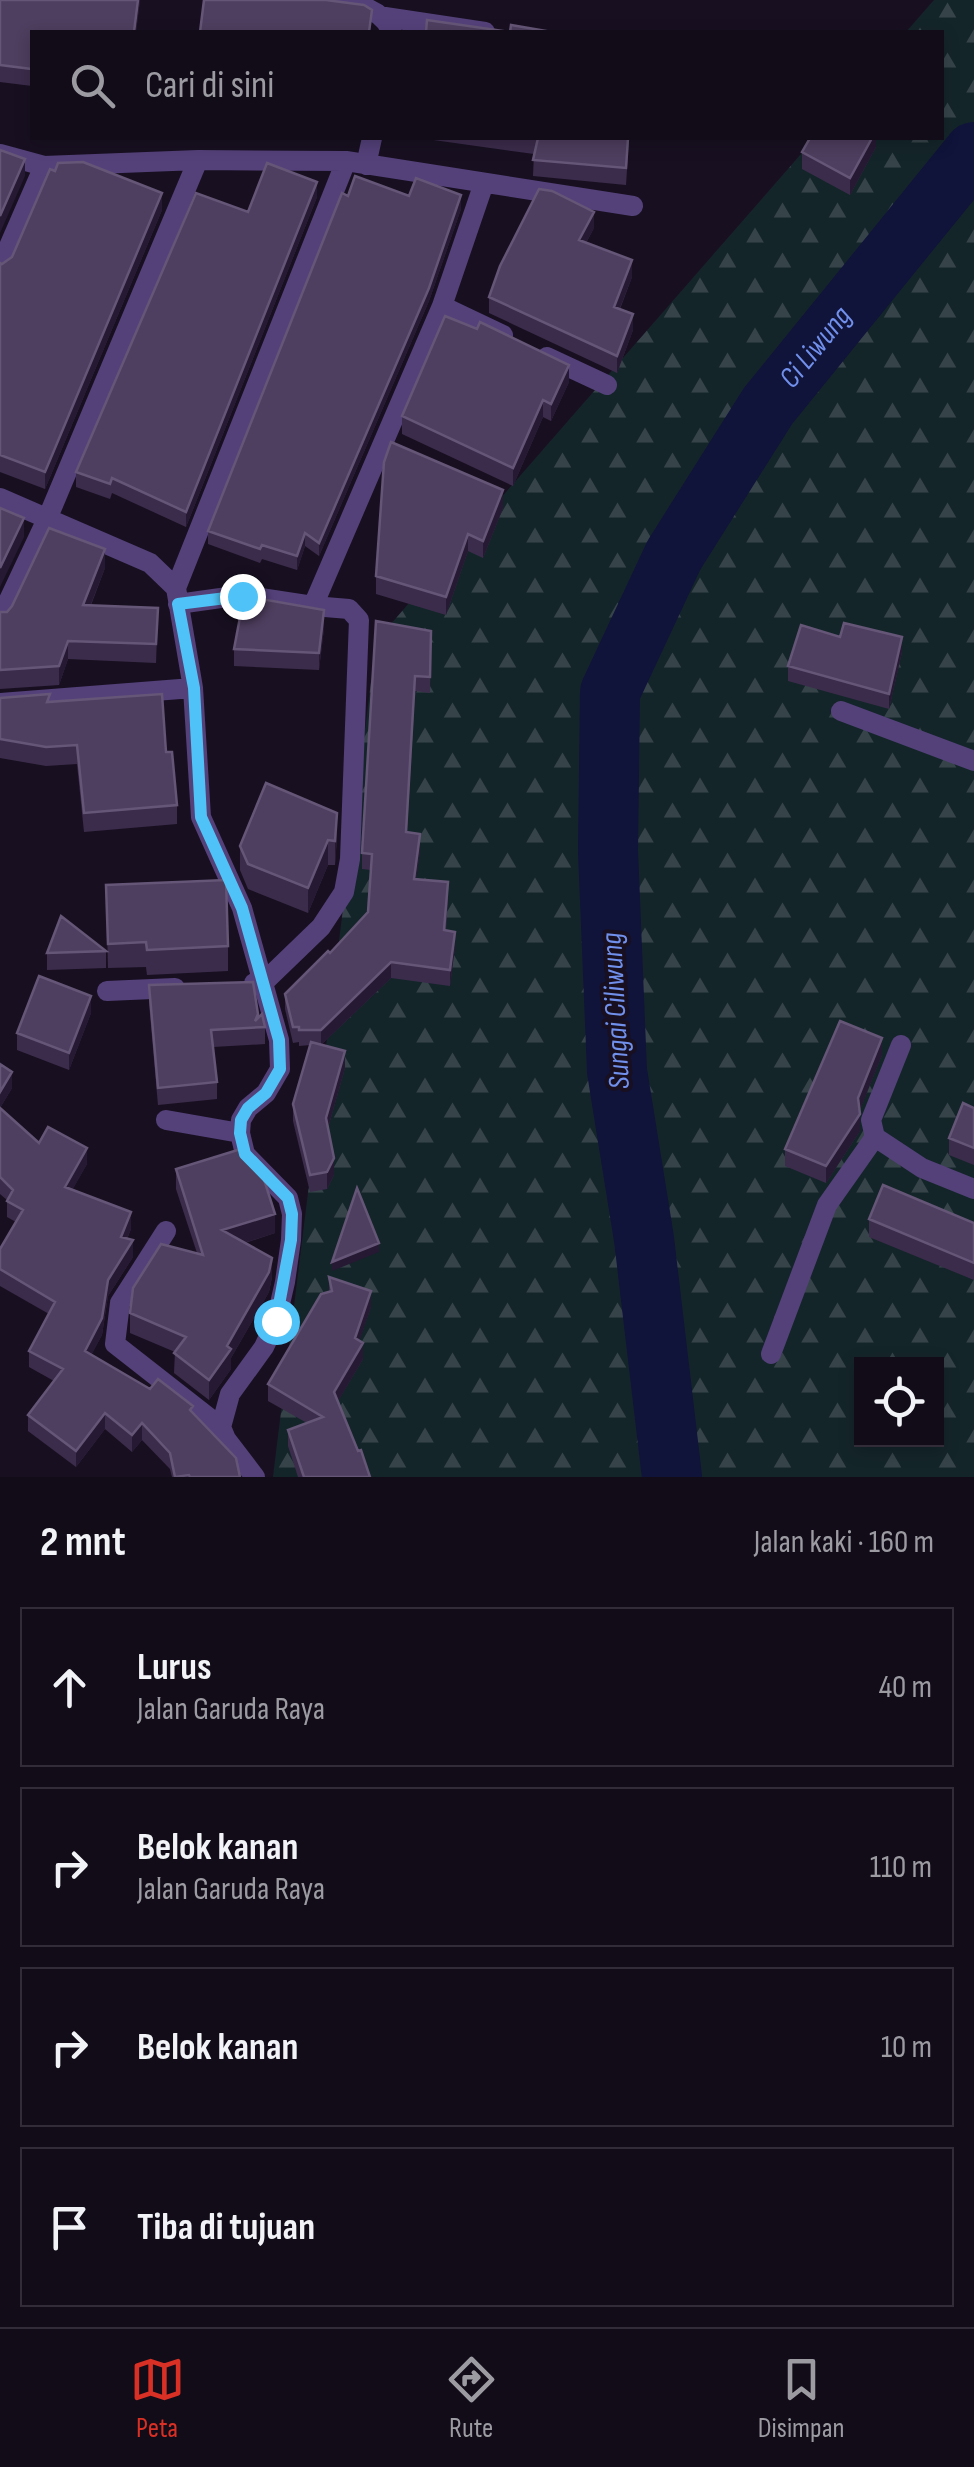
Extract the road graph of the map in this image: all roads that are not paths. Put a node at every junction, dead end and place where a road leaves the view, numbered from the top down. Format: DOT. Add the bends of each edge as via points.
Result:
graph roads {
  1 [pos="309,0"];
  2 [pos="388,25"];
  3 [pos="457,30"];
  4 [pos="371,140"];
  5 [pos="0,154"];
  6 [pos="198,160"];
  7 [pos="356,163"];
  8 [pos="44,166"];
  9 [pos="484,183"];
  10 [pos="632,206"];
  11 [pos="0,267"];
  12 [pos="442,306"];
  13 [pos="607,385"];
  14 [pos="0,498"];
  15 [pos="48,517"];
  16 [pos="177,596"];
  17 [pos="313,606"];
  18 [pos="0,619"];
  19 [pos="194,688"];
  20 [pos="0,704"];
  21 [pos="841,711"];
  22 [pos="974,761"];
  23 [pos="263,983"];
  24 [pos="107,991"];
  25 [pos="901,1045"];
  26 [pos="166,1120"];
  27 [pos="240,1133"];
  28 [pos="875,1138"];
  29 [pos="974,1189"];
  30 [pos="166,1231"];
  31 [pos="771,1354"];
  32 [pos="221,1427"];
  33 [pos="255,1477"];
  1 -- 2 [label="street" via="369,8"];
  2 -- 3 [label="street"];
  4 -- 7 [label="street"];
  5 -- 8 [label="street"];
  6 -- 7 [label="street"];
  6 -- 8 [label="street"];
  6 -- 15 [label="street"];
  7 -- 9 [label="street"];
  7 -- 16 [label="street"];
  8 -- 11 [label="street"];
  9 -- 10 [label="street"];
  9 -- 12 [label="street"];
  12 -- 13 [label="street"];
  12 -- 17 [label="street" via="393,445"];
  14 -- 15 [label="street"];
  15 -- 16 [label="street" via="150,562"];
  15 -- 18 [label="street"];
  16 -- 17 [label="street"];
  16 -- 19 [label="street"];
  17 -- 23 [label="street" via="349,609 359,620 350,860 344,892 321,927"];
  19 -- 20 [label="street"];
  19 -- 23 [label="street" via="201,817 242,908"];
  21 -- 22 [label="street"];
  23 -- 24 [label="street"];
  23 -- 27 [label="street" via="280,1069 248,1108"];
  25 -- 28 [label="street" via="872,1120"];
  26 -- 27 [label="street"];
  27 -- 32 [label="street" via="245,1154 288,1198 291,1240 276,1321 230,1394"];
  28 -- 29 [label="street" via="922,1168"];
  28 -- 31 [label="street" via="827,1205"];
  30 -- 32 [label="street" via="120,1303 114,1344"];
  32 -- 33 [label="street"];
}
